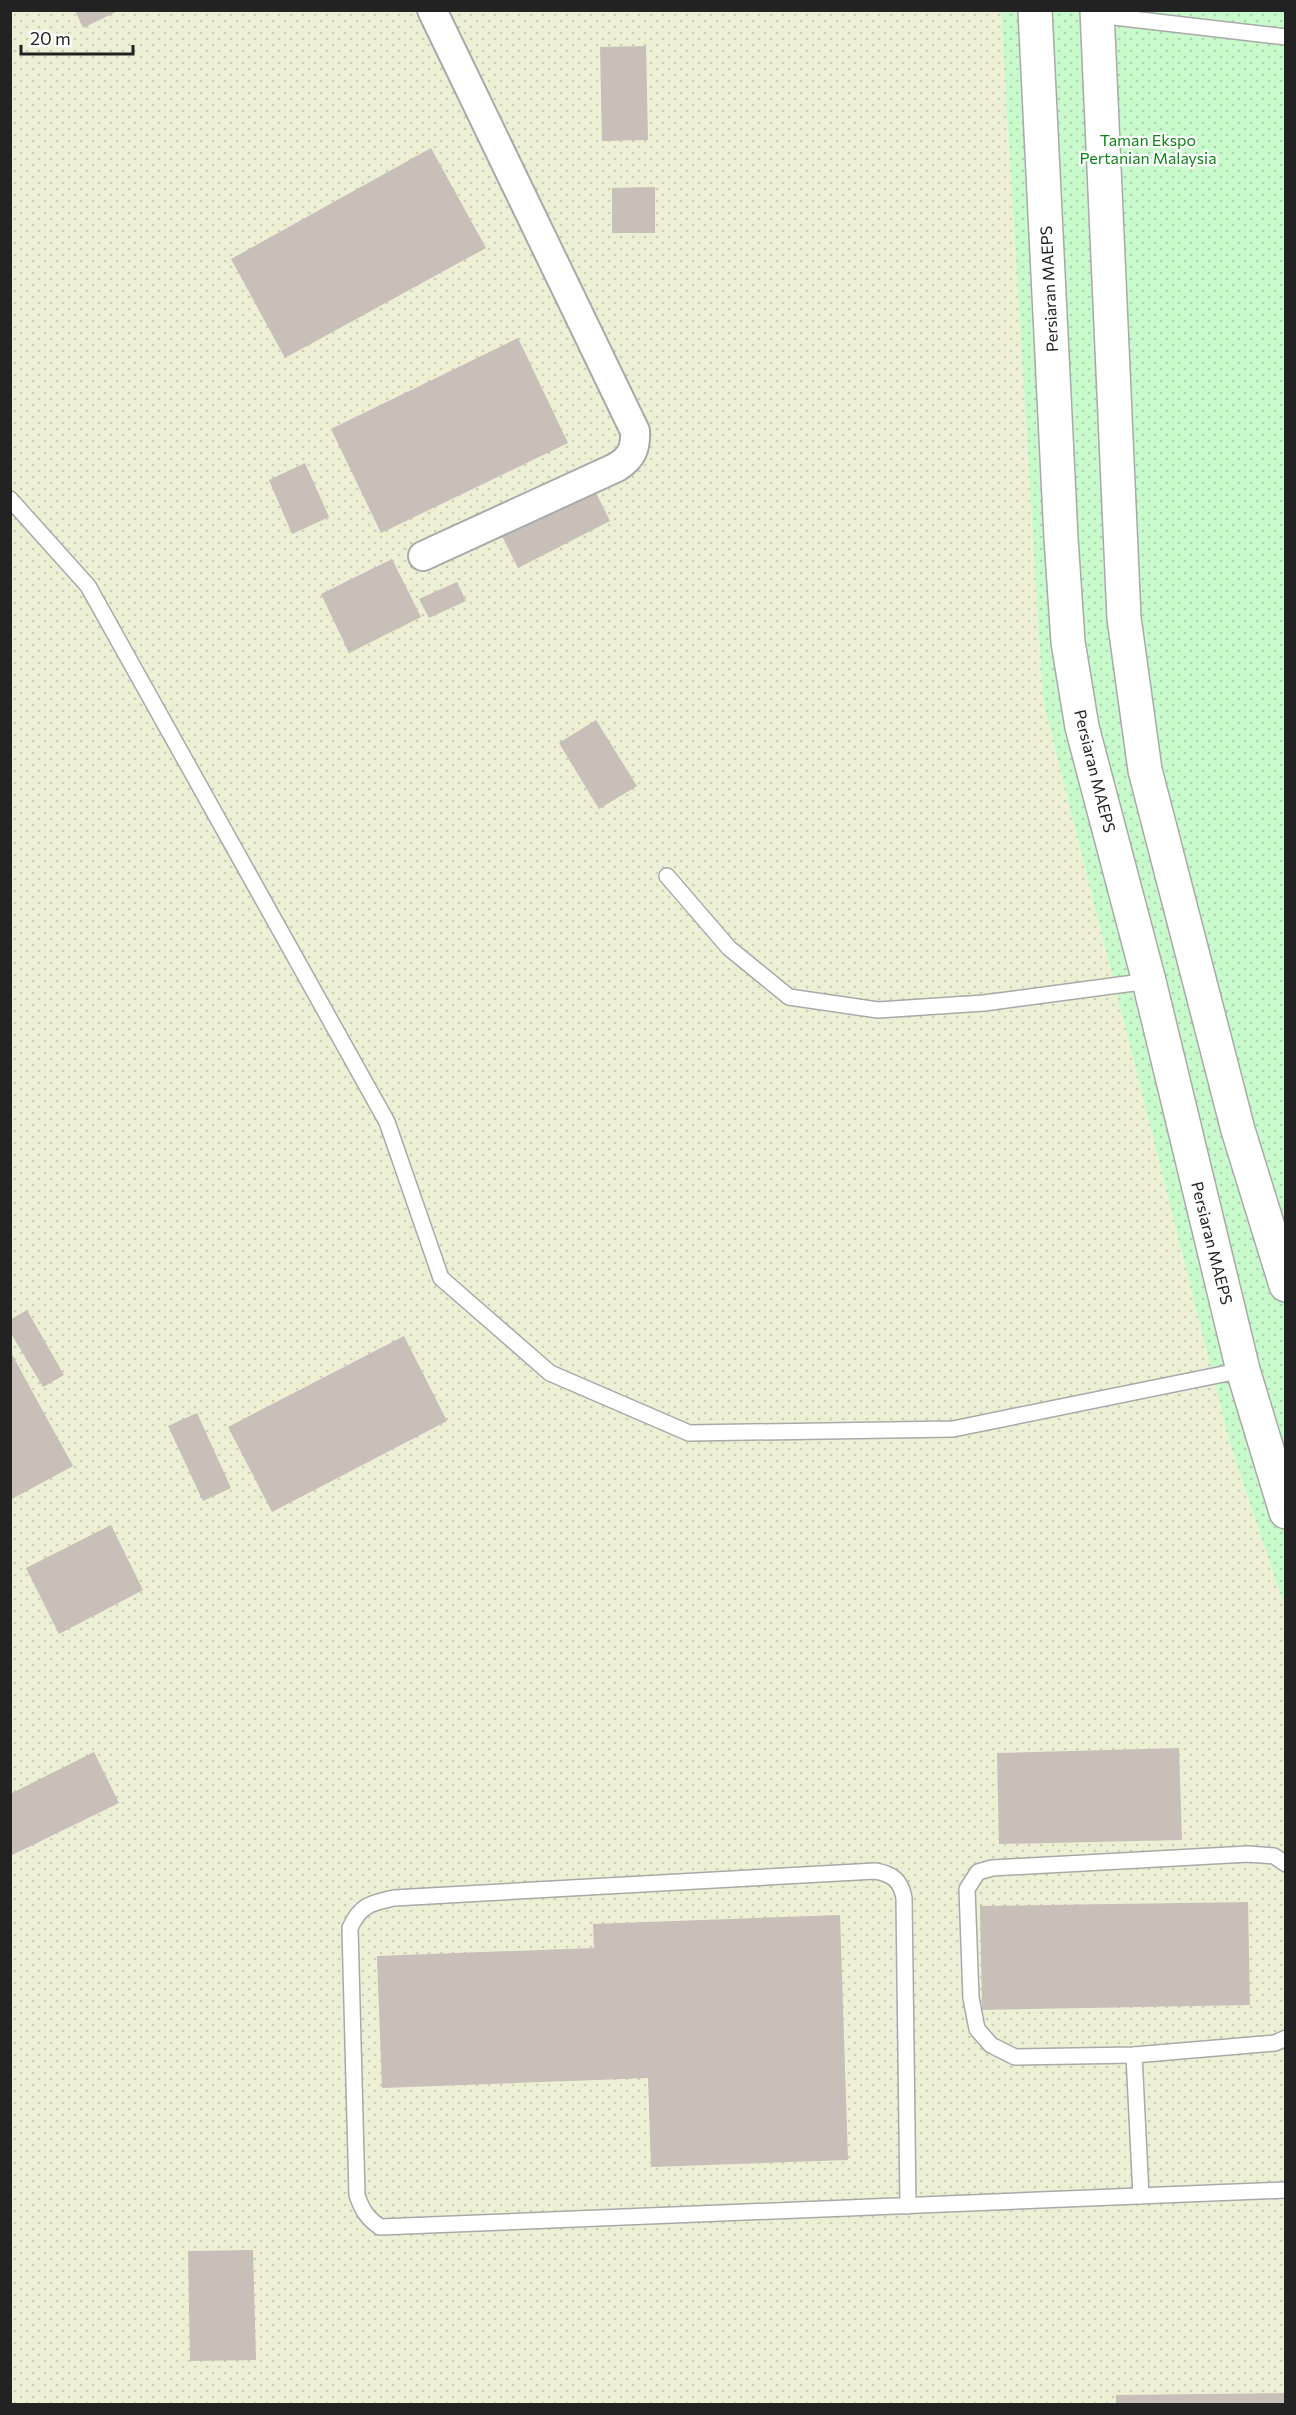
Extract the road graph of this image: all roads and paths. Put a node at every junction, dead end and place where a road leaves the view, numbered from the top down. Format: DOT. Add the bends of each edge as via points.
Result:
graph roads {
  1 [pos="432,10"];
  2 [pos="1035,10"];
  3 [pos="1097,13"];
  4 [pos="1286,37"];
  5 [pos="10,499"];
  6 [pos="423,556"];
  7 [pos="667,876"];
  8 [pos="1149,981"];
  9 [pos="1286,1285"];
  10 [pos="1243,1370"];
  11 [pos="1286,1512"];
  12 [pos="1286,1864"];
  13 [pos="1286,2038"];
  14 [pos="1134,2055"];
  15 [pos="1286,2190"];
  16 [pos="1141,2196"];
  17 [pos="908,2206"];
  1 -- 6 [label="street" via="635,431 635,443 632,454 616,468"];
  2 -- 8 [label="street, Persiaran MAEPS" via="1068,642 1082,727"];
  3 -- 4 [label="lane"];
  3 -- 9 [label="street" via="1124,618 1145,770 1238,1130"];
  5 -- 10 [label="lane" via="88,586 387,1122 441,1278 550,1373 689,1433 953,1429"];
  7 -- 8 [label="lane" via="729,948 789,997 878,1010 984,1004"];
  8 -- 10 [label="street, Persiaran MAEPS"];
  10 -- 11 [label="street, Persiaran MAEPS"];
  12 -- 14 [label="lane" via="1274,1856 1248,1854 992,1868 978,1872 967,1889 971,1998 977,2029 991,2045 1015,2057"];
  13 -- 14 [label="lane" via="1275,2043"];
  14 -- 16 [label="lane"];
  15 -- 16 [label="lane"];
  16 -- 17 [label="lane"];
  17 -- 17 [label="lane" via="380,2227 369,2220 357,2195 350,1928 356,1914 371,1903 394,1898 886,1873 902,1887 904,1898"];
}
